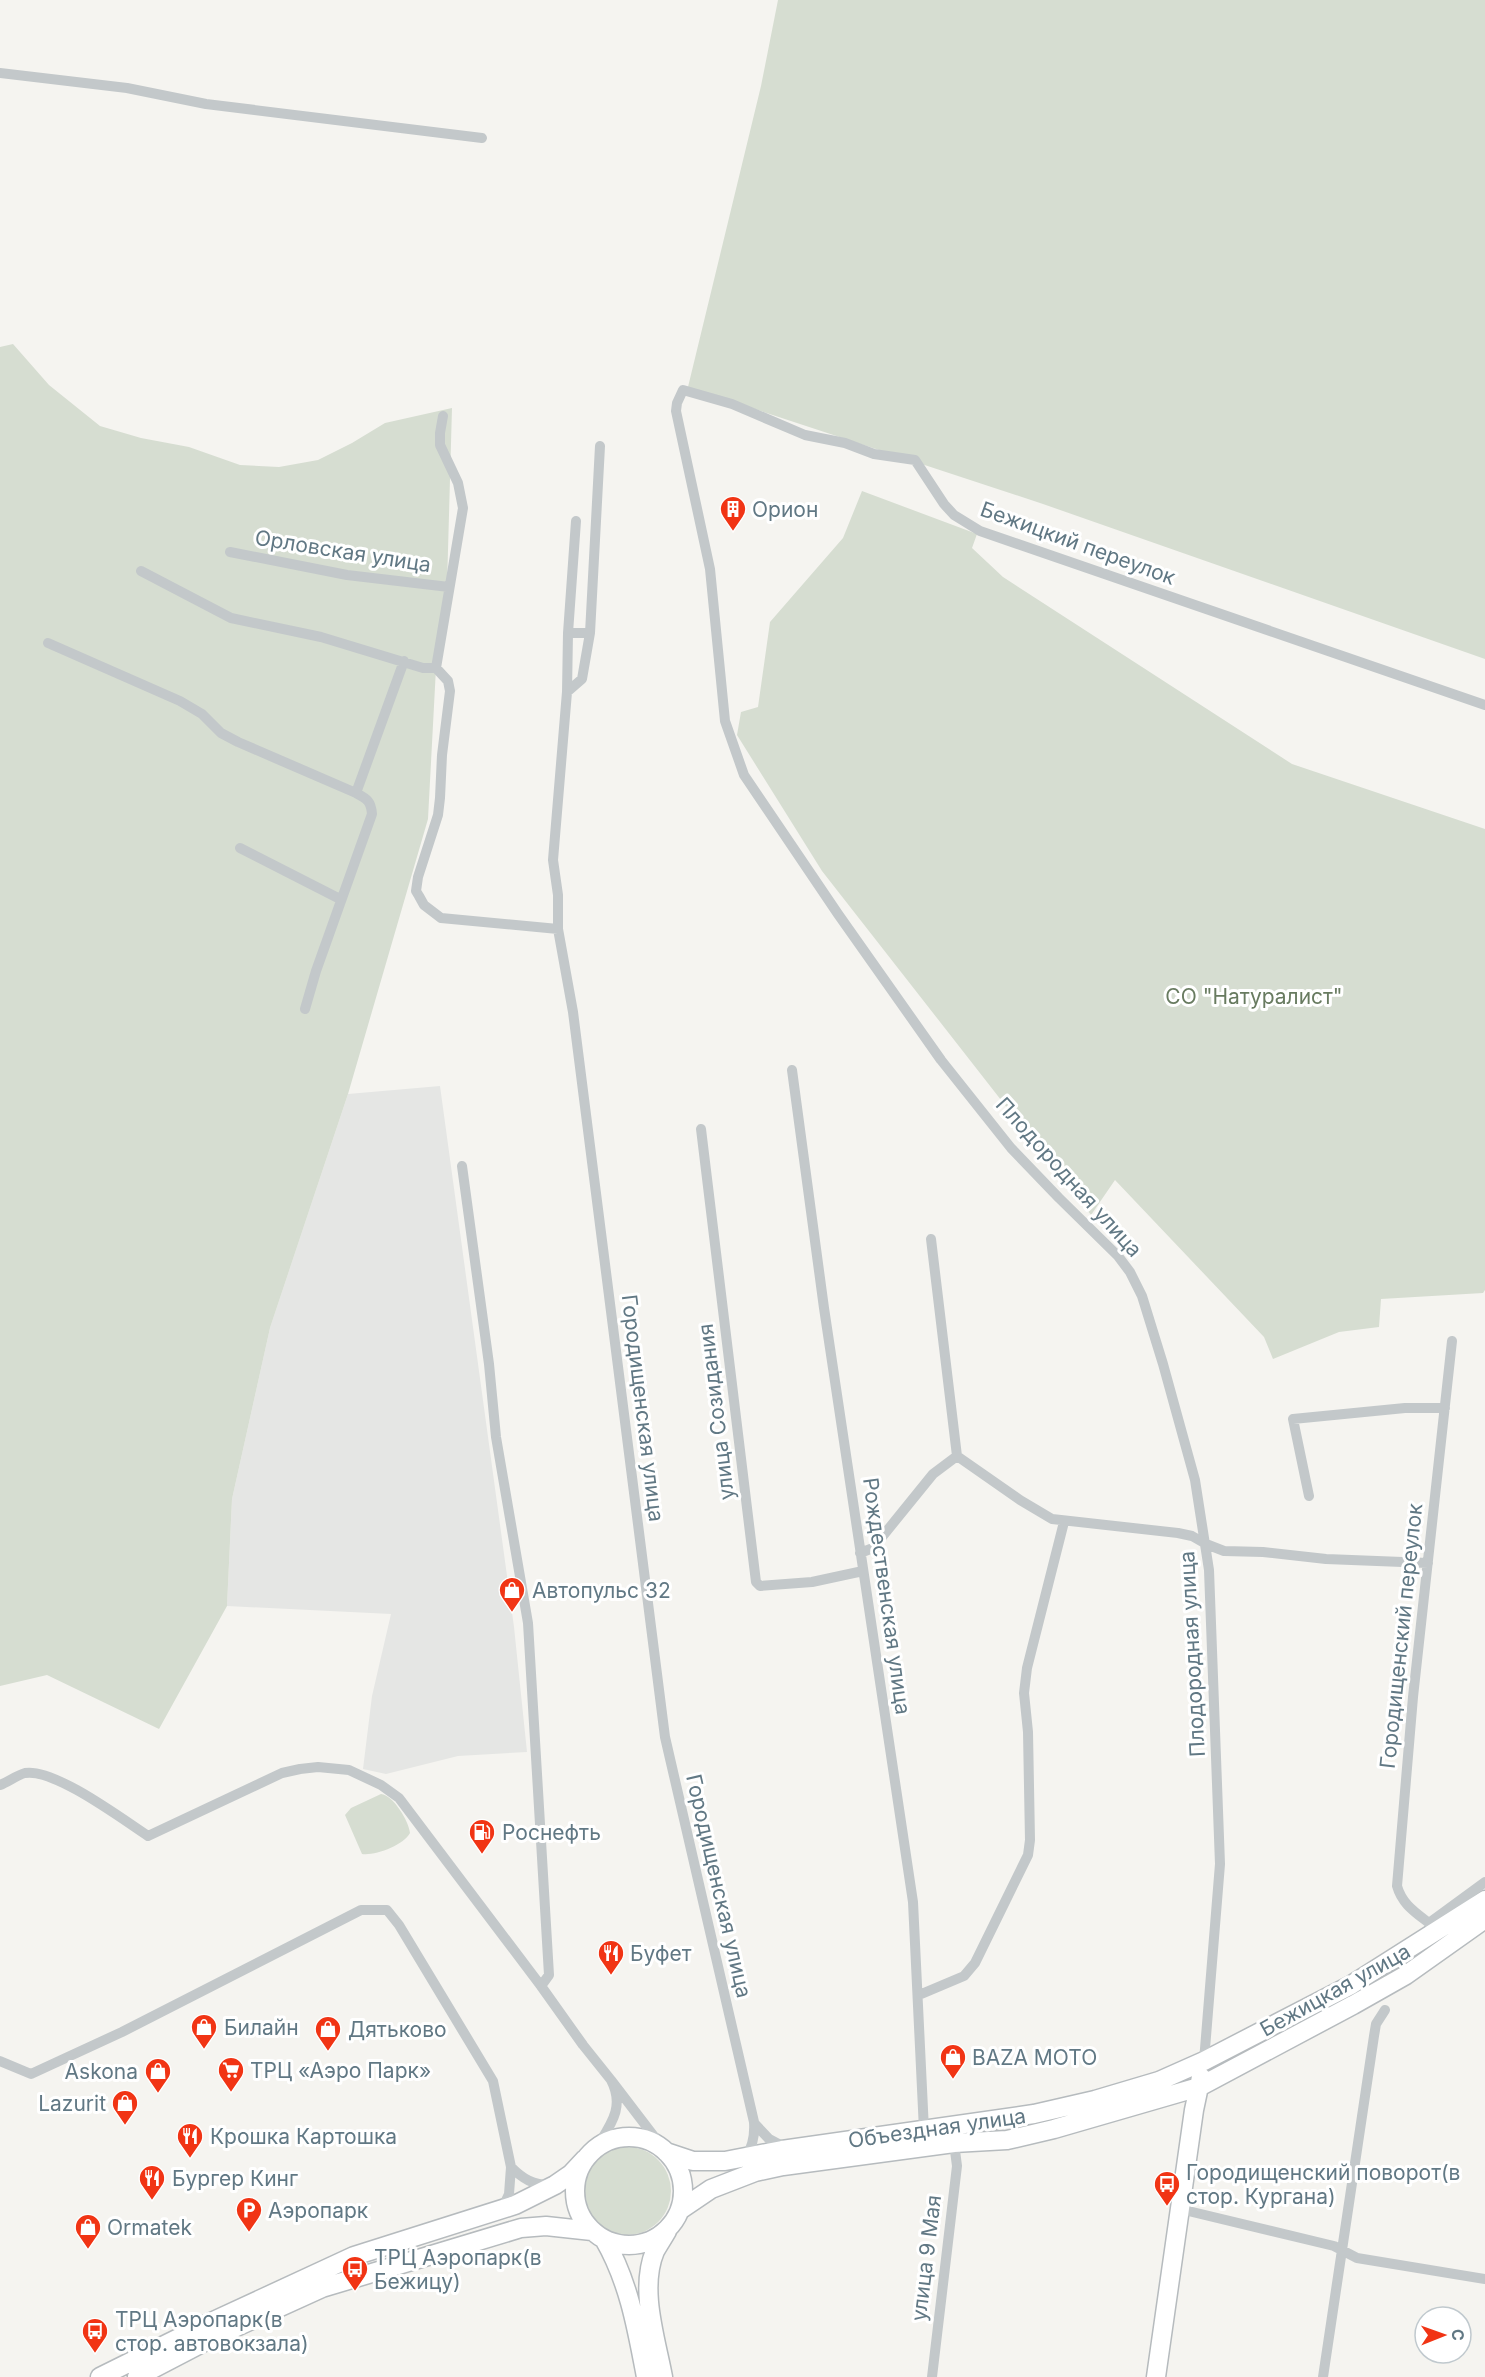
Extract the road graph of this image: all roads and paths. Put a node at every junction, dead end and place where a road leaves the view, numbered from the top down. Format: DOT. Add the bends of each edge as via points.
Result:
graph roads {
  1 [pos="0,73"];
  2 [pos="482,138"];
  3 [pos="683,390"];
  4 [pos="443,416"];
  5 [pos="600,446"];
  6 [pos="576,521"];
  7 [pos="230,552"];
  8 [pos="141,571"];
  9 [pos="449,587"];
  10 [pos="568,633"];
  11 [pos="590,633"];
  12 [pos="48,643"];
  13 [pos="404,661"];
  14 [pos="436,668"];
  15 [pos="567,692"];
  16 [pos="1485,705"];
  17 [pos="356,793"];
  18 [pos="240,848"];
  19 [pos="340,899"];
  20 [pos="558,929"];
  21 [pos="305,1009"];
  22 [pos="792,1070"];
  23 [pos="700,1129"];
  24 [pos="462,1166"];
  25 [pos="931,1239"];
  26 [pos="1452,1341"];
  27 [pos="1445,1408"];
  28 [pos="957,1456"];
  29 [pos="1309,1496"];
  30 [pos="1064,1521"];
  31 [pos="1206,1544"];
  32 [pos="860,1553"];
  33 [pos="1428,1563"];
  34 [pos="863,1571"];
  35 [pos="0,1785"];
  36 [pos="1485,1882"];
  37 [pos="1485,1900"];
  38 [pos="1485,1919"];
  39 [pos="541,1986"];
  40 [pos="919,1995"];
  41 [pos="1385,2010"];
  42 [pos="0,2061"];
  43 [pos="1204,2061"];
  44 [pos="611,2080"];
  45 [pos="1199,2087"];
  46 [pos="754,2122"];
  47 [pos="924,2130"];
  48 [pos="954,2144"];
  49 [pos="790,2149"];
  50 [pos="666,2152"];
  51 [pos="591,2153"];
  52 [pos="746,2157"];
  53 [pos="511,2167"];
  54 [pos="555,2185"];
  55 [pos="502,2209"];
  56 [pos="1180,2209"];
  57 [pos="680,2210"];
  58 [pos="670,2226"];
  59 [pos="598,2235"];
  60 [pos="1342,2251"];
  61 [pos="1485,2279"];
  62 [pos="100,2377"];
  63 [pos="137,2377"];
  64 [pos="646,2377"];
  65 [pos="663,2377"];
  66 [pos="932,2377"];
  67 [pos="1156,2377"];
  68 [pos="1323,2377"];
  1 -- 2 [label="street" via="127,88 206,104"];
  3 -- 16 [label="street, Бежицкий переулок" via="732,404 805,435 874,454 915,459 944,504 980,531"];
  3 -- 31 [label="street, Плодородная улица" via="676,411 710,569 725,721 744,775 941,1060 1011,1148 1130,1272 1142,1296 1185,1439"];
  4 -- 9 [label="street" via="440,445 458,483 463,508"];
  5 -- 11 [label="street"];
  6 -- 10 [label="street, Городищенская улица"];
  7 -- 9 [label="street, Орловская улица" via="347,574"];
  8 -- 13 [label="street" via="231,618 321,637"];
  9 -- 14 [label="street"];
  10 -- 11 [label="street"];
  10 -- 15 [label="street, Городищенская улица"];
  11 -- 15 [label="street" via="582,679"];
  12 -- 17 [label="street" via="180,701 238,742"];
  13 -- 14 [label="street"];
  13 -- 17 [label="street"];
  14 -- 20 [label="street" via="448,681 450,691 438,815 416,891 424,906 441,918"];
  15 -- 20 [label="street, Городищенская улица" via="553,860"];
  17 -- 19 [label="street" via="372,804 372,814"];
  18 -- 19 [label="street"];
  19 -- 21 [label="street"];
  20 -- 46 [label="street, Городищенская улица" via="573,1012 665,1737"];
  22 -- 32 [label="street, Рождественская улица"];
  23 -- 34 [label="street, улица Созидания" via="756,1582 760,1586 782,1585"];
  24 -- 39 [label="street" via="496,1437 528,1623 549,1975"];
  25 -- 28 [label="street"];
  26 -- 27 [label="street, Городищенский переулок"];
  27 -- 29 [label="street" via="1293,1419"];
  27 -- 33 [label="street, Городищенский переулок"];
  28 -- 30 [label="street" via="1020,1500 1052,1519"];
  28 -- 32 [label="street" via="933,1474 873,1548"];
  30 -- 31 [label="street" via="1178,1533"];
  30 -- 40 [label="street" via="1024,1693 1028,1732 1028,1855 975,1963 964,1976"];
  31 -- 33 [label="street" via="1239,1553"];
  31 -- 43 [label="street, Плодородная улица" via="1220,1864"];
  32 -- 34 [label="street, Рождественская улица"];
  33 -- 36 [label="street, Городищенский переулок" via="1397,1877 1400,1897 1429,1923"];
  34 -- 40 [label="street, Рождественская улица" via="913,1902"];
  35 -- 39 [label="street" via="25,1773 46,1774 148,1836 282,1773 318,1767 349,1770 399,1798"];
  37 -- 43 [label="main road, Бежицкая улица" via="1351,1985"];
  38 -- 45 [label="main road, Бежицкая улица" via="1406,1975"];
  39 -- 44 [label="street"];
  40 -- 47 [label="street, Рождественская улица"];
  41 -- 60 [label="street" via="1376,2024"];
  42 -- 53 [label="street" via="31,2074 361,1911 387,1910 493,2081"];
  43 -- 45 [label="main road"];
  43 -- 47 [label="main road, Объездная улица" via="1159,2081 1095,2100 1034,2114"];
  44 -- 50 [label="street"];
  44 -- 51 [label="street" via="618,2099 616,2111"];
  45 -- 48 [label="main road, Объездная улица" via="1007,2140"];
  45 -- 56 [label="main road"];
  46 -- 49 [label="street" via="769,2139"];
  46 -- 52 [label="street" via="752,2149"];
  47 -- 49 [label="main road, Объездная улица"];
  48 -- 57 [label="main road, Объездная улица" via="755,2172 711,2189"];
  48 -- 66 [label="street, улица 9 Мая" via="957,2166"];
  49 -- 52 [label="main road, Объездная улица"];
  50 -- 51 [label="main road" via="650,2141 632,2137 614,2139"];
  50 -- 52 [label="main road, Объездная улица" via="693,2161"];
  50 -- 57 [label="main road" via="682,2178"];
  51 -- 54 [label="main road"];
  51 -- 59 [label="main road" via="578,2173 576,2204 582,2219"];
  53 -- 54 [label="street" via="533,2183"];
  53 -- 55 [label="street" via="509,2194"];
  54 -- 55 [label="main road"];
  55 -- 62 [label="main road" via="354,2256"];
  56 -- 60 [label="street"];
  56 -- 67 [label="main road"];
  57 -- 58 [label="main road"];
  58 -- 59 [label="main road" via="656,2238 639,2244 621,2245"];
  58 -- 65 [label="main road" via="655,2252 649,2275"];
  59 -- 63 [label="main road" via="546,2226 521,2228 322,2288"];
  59 -- 64 [label="main road" via="623,2278"];
  60 -- 61 [label="street" via="1357,2258"];
  60 -- 68 [label="street"];
}
